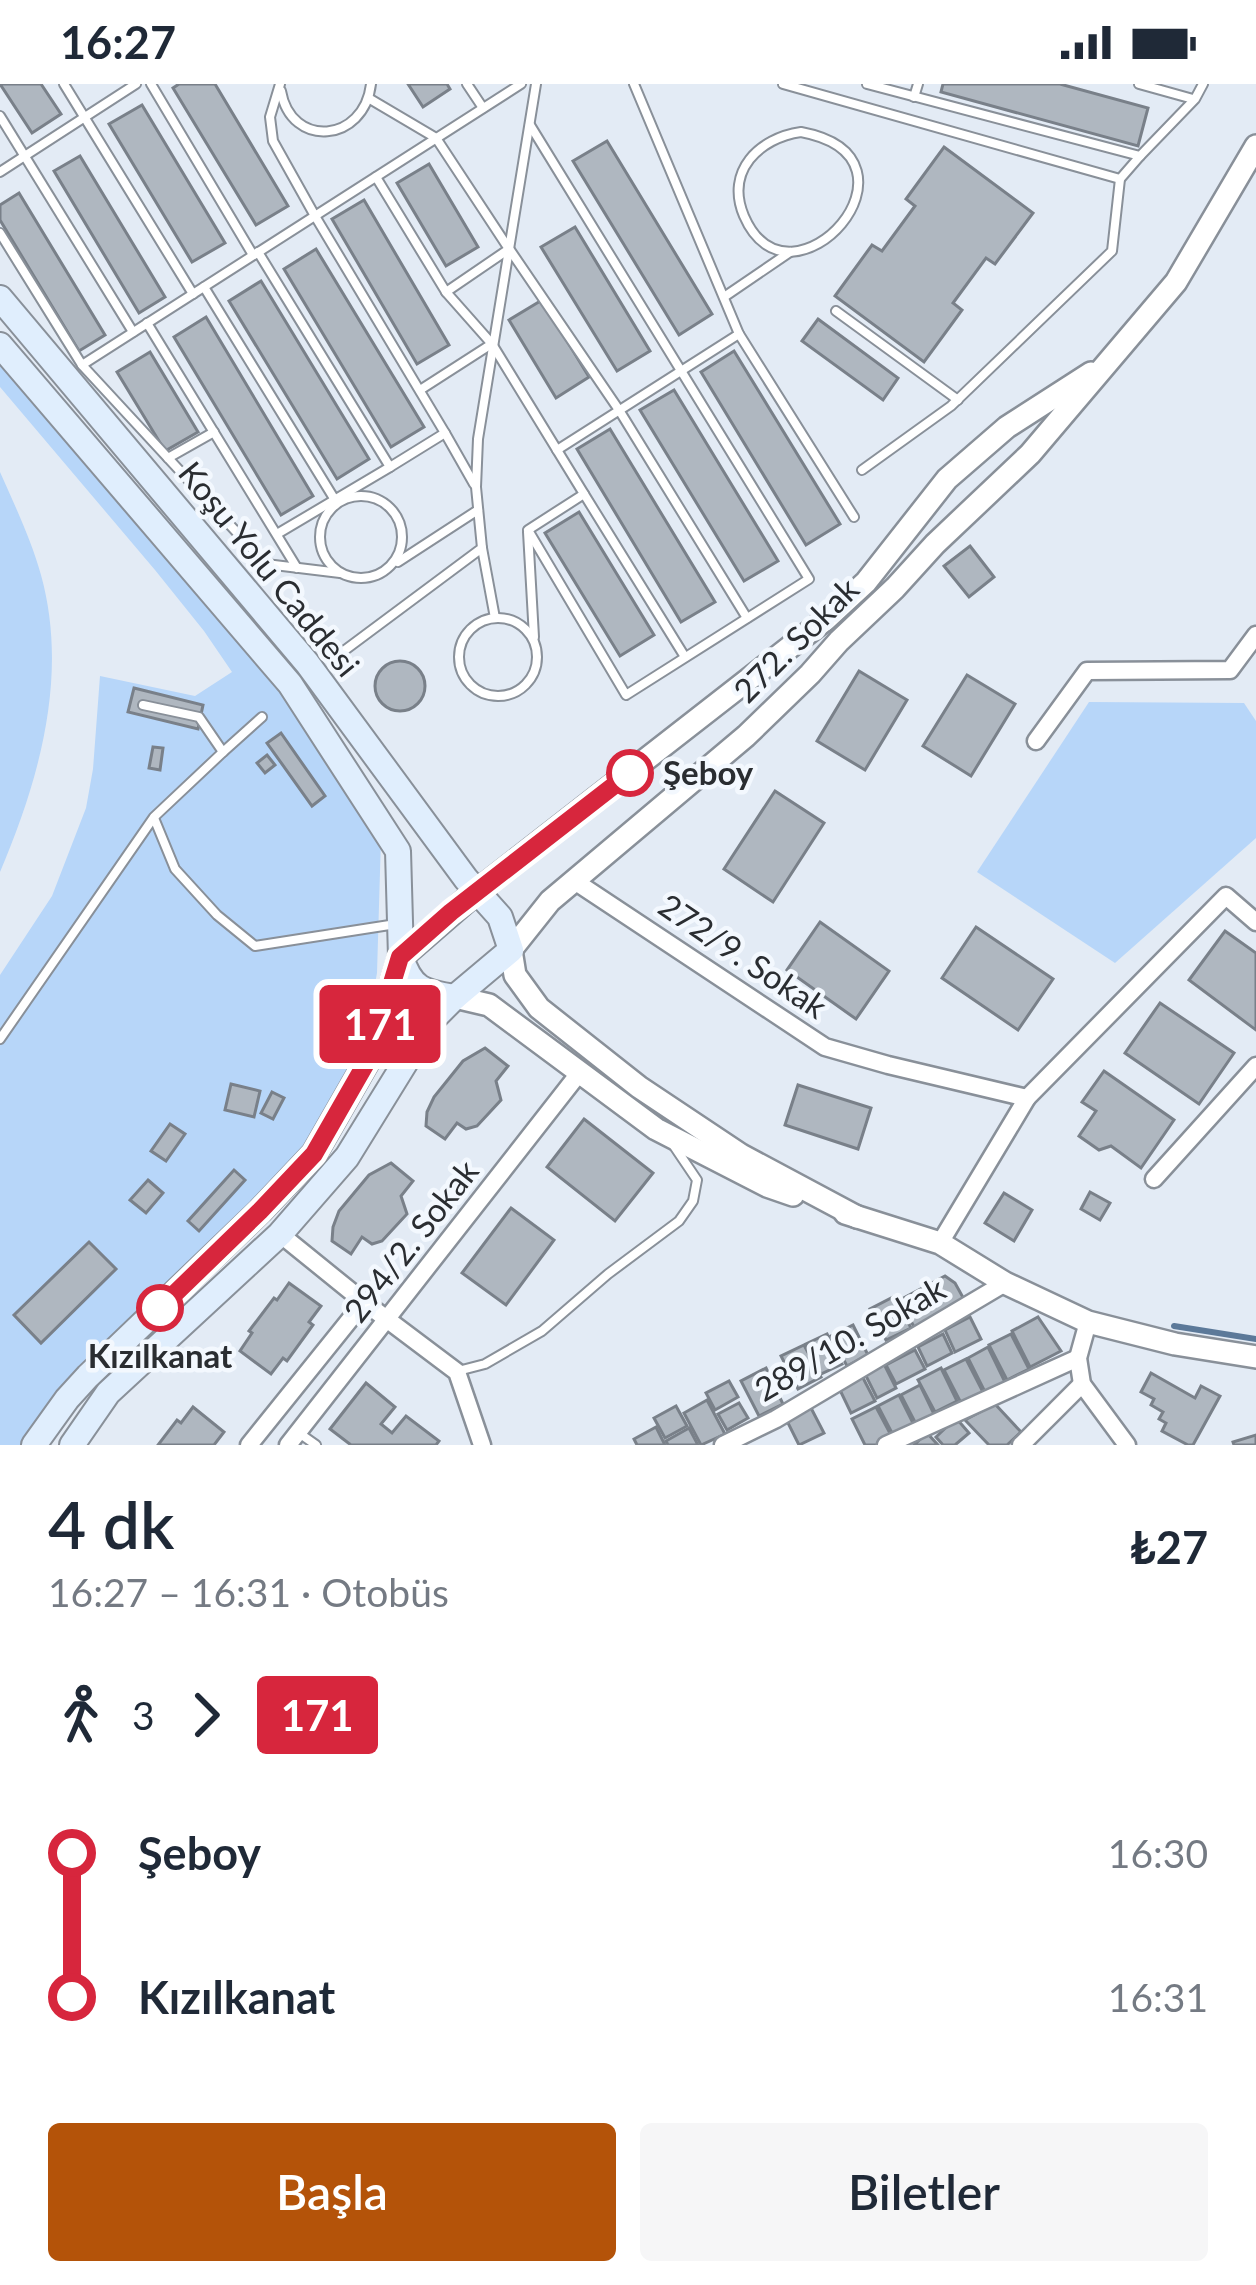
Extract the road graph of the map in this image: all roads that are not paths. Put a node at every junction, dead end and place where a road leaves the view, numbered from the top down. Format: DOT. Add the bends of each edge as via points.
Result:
graph roads {
  1 [pos="64,84"];
  2 [pos="136,84"];
  3 [pos="152,84"];
  4 [pos="280,84"];
  5 [pos="371,84"];
  6 [pos="467,84"];
  7 [pos="521,84"];
  8 [pos="536,84"];
  9 [pos="634,84"];
  10 [pos="783,84"];
  11 [pos="866,84"];
  12 [pos="918,84"];
  13 [pos="1139,84"];
  14 [pos="1203,84"];
  15 [pos="914,97"];
  16 [pos="370,99"];
  17 [pos="1195,99"];
  18 [pos="483,108"];
  19 [pos="0,116"];
  20 [pos="86,117"];
  21 [pos="530,125"];
  22 [pos="436,138"];
  23 [pos="1256,146"];
  24 [pos="26,156"];
  25 [pos="1140,156"];
  26 [pos="0,172"];
  27 [pos="376,177"];
  28 [pos="1120,179"];
  29 [pos="315,216"];
  30 [pos="0,233"];
  31 [pos="509,249"];
  32 [pos="790,252"];
  33 [pos="256,254"];
  34 [pos="204,287"];
  35 [pos="446,292"];
  36 [pos="193,294"];
  37 [pos="724,297"];
  38 [pos="0,298"];
  39 [pos="836,310"];
  40 [pos="147,323"];
  41 [pos="133,332"];
  42 [pos="739,334"];
  43 [pos="492,344"];
  44 [pos="0,345"];
  45 [pos="1112,359"];
  46 [pos="82,365"];
  47 [pos="681,371"];
  48 [pos="419,390"];
  49 [pos="958,400"];
  50 [pos="620,410"];
  51 [pos="214,432"];
  52 [pos="445,433"];
  53 [pos="557,451"];
  54 [pos="169,458"];
  55 [pos="390,467"];
  56 [pos="862,470"];
  57 [pos="476,487"];
  58 [pos="584,494"];
  59 [pos="336,502"];
  60 [pos="478,510"];
  61 [pos="854,517"];
  62 [pos="528,530"];
  63 [pos="277,534"];
  64 [pos="482,548"];
  65 [pos="391,566"];
  66 [pos="298,568"];
  67 [pos="340,573"];
  68 [pos="496,618"];
  69 [pos="747,618"];
  70 [pos="826,619"];
  71 [pos="1256,635"];
  72 [pos="839,641"];
  73 [pos="535,644"];
  74 [pos="337,656"];
  75 [pos="685,657"];
  76 [pos="142,705"];
  77 [pos="262,717"];
  78 [pos="1036,741"];
  79 [pos="223,752"];
  80 [pos="154,817"];
  81 [pos="573,880"];
  82 [pos="477,891"];
  83 [pos="1256,922"];
  84 [pos="401,923"];
  85 [pos="511,950"];
  86 [pos="400,957"];
  87 [pos="455,997"];
  88 [pos="0,1039"];
  89 [pos="1256,1066"];
  90 [pos="580,1072"];
  91 [pos="1028,1098"];
  92 [pos="668,1135"];
  93 [pos="1154,1179"];
  94 [pos="857,1217"];
  95 [pos="280,1234"];
  96 [pos="940,1243"];
  97 [pos="1005,1283"];
  98 [pos="364,1302"];
  99 [pos="388,1320"];
  100 [pos="1088,1322"];
  101 [pos="1256,1357"];
  102 [pos="1078,1358"];
  103 [pos="457,1372"];
  104 [pos="1082,1384"];
  105 [pos="293,1439"];
  106 [pos="81,1441"];
  107 [pos="1029,1442"];
  108 [pos="34,1445"];
  109 [pos="249,1445"];
  110 [pos="316,1445"];
  111 [pos="482,1445"];
  112 [pos="723,1445"];
  113 [pos="886,1445"];
  114 [pos="1127,1445"];
  1 -- 20 [label="lane"];
  2 -- 20 [label="lane"];
  3 -- 33 [label="lane"];
  4 -- 16 [label="lane" via="289,113 312,130 341,129"];
  4 -- 29 [label="lane" via="270,116 273,141"];
  5 -- 16 [label="lane"];
  6 -- 18 [label="lane"];
  7 -- 18 [label="lane"];
  8 -- 21 [label="lane"];
  9 -- 37 [label="lane"];
  10 -- 28 [label="lane"];
  11 -- 15 [label="lane"];
  12 -- 15 [label="lane"];
  13 -- 17 [label="lane"];
  14 -- 17 [label="lane"];
  15 -- 25 [label="lane"];
  16 -- 22 [label="lane"];
  17 -- 25 [label="lane"];
  18 -- 22 [label="lane"];
  19 -- 24 [label="lane"];
  20 -- 24 [label="lane"];
  20 -- 36 [label="lane"];
  21 -- 31 [label="lane"];
  21 -- 47 [label="lane"];
  22 -- 27 [label="lane"];
  22 -- 31 [label="lane"];
  23 -- 45 [label="street, 272. Sokak" via="1176,282"];
  24 -- 26 [label="lane"];
  24 -- 41 [label="lane"];
  25 -- 28 [label="lane"];
  27 -- 29 [label="lane"];
  27 -- 35 [label="lane"];
  28 -- 49 [label="lane" via="1112,251"];
  29 -- 33 [label="lane"];
  29 -- 48 [label="lane"];
  30 -- 46 [label="lane"];
  31 -- 35 [label="lane"];
  31 -- 43 [label="lane"];
  31 -- 50 [label="lane"];
  32 -- 32 [label="lane" via="829,238 854,205 858,176 850,159 820,135 782,134 742,173 743,214 770,245"];
  32 -- 37 [label="lane"];
  33 -- 34 [label="lane"];
  33 -- 55 [label="lane"];
  34 -- 36 [label="lane"];
  34 -- 59 [label="lane"];
  35 -- 43 [label="lane"];
  36 -- 40 [label="lane"];
  37 -- 42 [label="lane"];
  38 -- 82 [label="main road, Koşu Yolu Caddesi" via="307,663"];
  39 -- 49 [label="lane"];
  40 -- 41 [label="lane"];
  40 -- 51 [label="lane"];
  41 -- 46 [label="lane"];
  42 -- 47 [label="lane"];
  42 -- 61 [label="lane"];
  43 -- 48 [label="lane"];
  43 -- 53 [label="lane"];
  43 -- 57 [label="lane"];
  44 -- 84 [label="main road, Koşu Yolu Caddesi" via="290,684 398,851"];
  45 -- 70 [label="street, 272. Sokak" via="1007,427 947,479 866,582"];
  45 -- 72 [label="street, 272. Sokak" via="1030,454"];
  46 -- 54 [label="lane"];
  47 -- 50 [label="lane"];
  47 -- 69 [label="lane" via="808,579"];
  48 -- 52 [label="lane"];
  49 -- 56 [label="lane"];
  50 -- 53 [label="lane"];
  50 -- 69 [label="lane"];
  51 -- 54 [label="lane"];
  51 -- 63 [label="lane"];
  52 -- 55 [label="lane"];
  52 -- 57 [label="lane"];
  53 -- 58 [label="lane"];
  54 -- 66 [label="lane" via="266,564"];
  55 -- 59 [label="lane"];
  57 -- 60 [label="lane"];
  58 -- 62 [label="lane"];
  58 -- 75 [label="lane"];
  59 -- 63 [label="lane"];
  59 -- 65 [label="lane" via="363,496 397,515 402,541"];
  59 -- 67 [label="lane" via="320,539"];
  60 -- 64 [label="lane"];
  60 -- 65 [label="lane"];
  62 -- 73 [label="lane"];
  62 -- 75 [label="lane" via="626,695"];
  63 -- 66 [label="lane"];
  64 -- 68 [label="lane"];
  64 -- 74 [label="lane"];
  65 -- 67 [label="lane" via="367,578"];
  66 -- 67 [label="lane"];
  68 -- 73 [label="lane" via="520,625"];
  68 -- 73 [label="lane" via="464,638 460,664 472,686 496,696 520,690 535,669"];
  69 -- 75 [label="lane"];
  70 -- 72 [label="street"];
  70 -- 82 [label="street, 272. Sokak"];
  71 -- 78 [label="street" via="1231,670 1087,670"];
  72 -- 81 [label="street, 272. Sokak" via="746,736"];
  76 -- 79 [label="lane" via="199,717"];
  77 -- 79 [label="lane"];
  79 -- 80 [label="lane"];
  80 -- 84 [label="lane" via="175,869 255,946"];
  80 -- 88 [label="lane"];
  81 -- 85 [label="street, 272. Sokak"];
  81 -- 91 [label="street, 272/9. Sokak" via="825,1047"];
  82 -- 85 [label="main road" via="500,917"];
  82 -- 86 [label="main road, 272. Sokak"];
  83 -- 91 [label="street" via="1226,896"];
  84 -- 86 [label="main road, Koşu Yolu Caddesi"];
  85 -- 87 [label="main road, 272. Sokak"];
  85 -- 94 [label="street" via="515,975 539,1008 639,1087 741,1155"];
  86 -- 87 [label="main road" via="411,982"];
  86 -- 108 [label="main road" via="369,1058 314,1154 88,1376"];
  87 -- 90 [label="street" via="489,1005"];
  87 -- 95 [label="main road, 272. Sokak" via="346,1157"];
  89 -- 93 [label="street"];
  90 -- 92 [label="street"];
  90 -- 99 [label="street, 294/2. Sokak"];
  91 -- 96 [label="street"];
  92 -- 94 [label="street" via="767,1186"];
  92 -- 103 [label="lane" via="697,1180 679,1221 542,1331"];
  94 -- 96 [label="street"];
  95 -- 98 [label="street"];
  95 -- 106 [label="main road, 272. Sokak" via="108,1393"];
  96 -- 97 [label="street"];
  97 -- 100 [label="street"];
  97 -- 112 [label="street, 289/10. Sokak"];
  98 -- 99 [label="street"];
  98 -- 109 [label="street"];
  99 -- 103 [label="street"];
  99 -- 105 [label="street, 294/2. Sokak"];
  100 -- 101 [label="street"];
  100 -- 102 [label="street"];
  102 -- 104 [label="street"];
  102 -- 113 [label="street"];
  103 -- 111 [label="street"];
  104 -- 107 [label="street"];
  104 -- 114 [label="street"];
  105 -- 110 [label="lane"];
}
